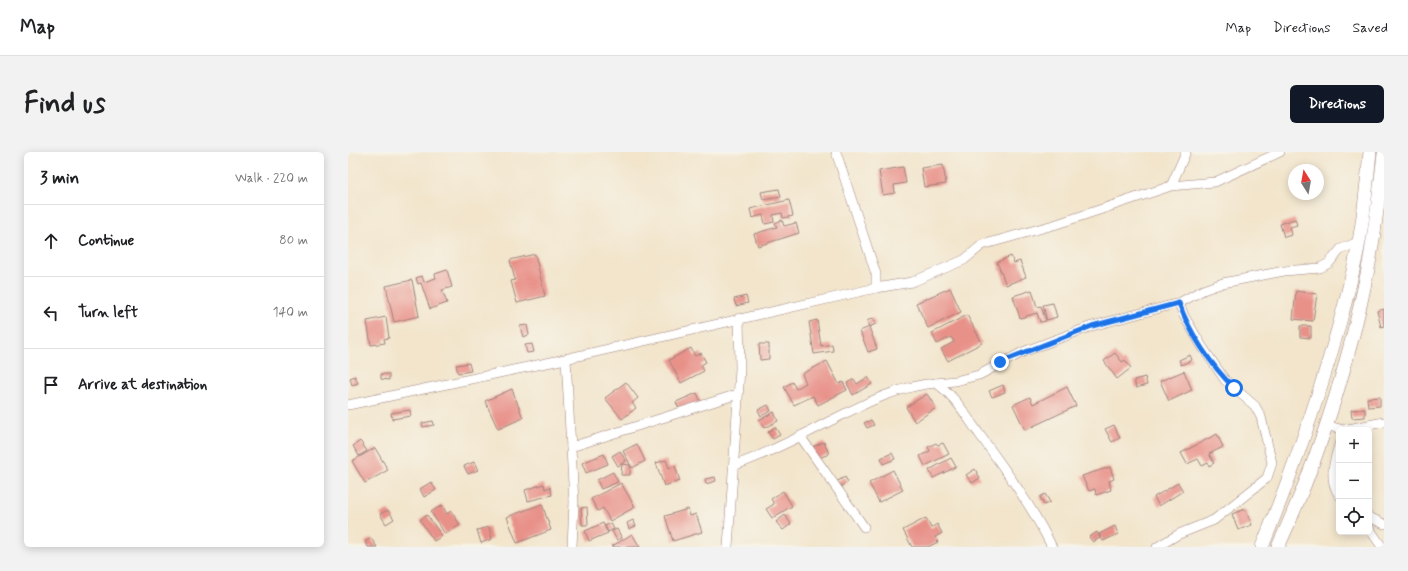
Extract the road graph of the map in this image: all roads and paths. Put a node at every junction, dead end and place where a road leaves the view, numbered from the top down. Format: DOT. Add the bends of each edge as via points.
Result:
graph roads {
  1 [pos="836,152"];
  2 [pos="1186,152"];
  3 [pos="1280,152"];
  4 [pos="1370,152"];
  5 [pos="1384,154"];
  6 [pos="1171,186"];
  7 [pos="1358,242"];
  8 [pos="876,288"];
  9 [pos="1179,303"];
  10 [pos="739,318"];
  11 [pos="566,359"];
  12 [pos="936,383"];
  13 [pos="738,394"];
  14 [pos="348,405"];
  15 [pos="1384,422"];
  16 [pos="1326,425"];
  17 [pos="1358,427"];
  18 [pos="1336,428"];
  19 [pos="800,436"];
  20 [pos="571,447"];
  21 [pos="1336,457"];
  22 [pos="733,466"];
  23 [pos="1336,489"];
  24 [pos="1372,518"];
  25 [pos="1384,524"];
  26 [pos="864,527"];
  27 [pos="1372,532"];
  28 [pos="572,547"];
  29 [pos="728,547"];
  30 [pos="1052,547"];
  31 [pos="1157,547"];
  32 [pos="1262,547"];
  33 [pos="1278,547"];
  34 [pos="1382,547"];
  1 -- 8 [label="street" via="876,274"];
  2 -- 6 [label="street"];
  3 -- 6 [label="street" via="1215,182"];
  4 -- 7 [label="main road"];
  5 -- 16 [label="main road" via="1367,274 1347,356"];
  6 -- 8 [label="street" via="1057,224 982,245 964,260 912,282"];
  7 -- 9 [label="street" via="1340,249 1329,263 1320,268 1284,271 1223,284 1203,290"];
  7 -- 32 [label="main road" via="1352,274 1313,411"];
  8 -- 10 [label="street"];
  9 -- 12 [label="street" via="1092,326 1023,352 979,375"];
  9 -- 31 [label="street" via="1195,336 1225,380 1255,406 1272,463 1267,478 1214,520 1179,534"];
  10 -- 11 [label="street"];
  10 -- 13 [label="street"];
  11 -- 14 [label="street"];
  11 -- 20 [label="street"];
  12 -- 19 [label="street" via="907,387 861,405"];
  12 -- 30 [label="street" via="947,390 986,444 1041,524"];
  13 -- 20 [label="street"];
  13 -- 22 [label="street"];
  15 -- 17 [label="street"];
  16 -- 18 [label="street"];
  16 -- 33 [label="main road"];
  19 -- 22 [label="street" via="756,458"];
  19 -- 26 [label="street"];
  20 -- 28 [label="street" via="574,502"];
  21 -- 23 [label="street" via="1332,474"];
  22 -- 29 [label="street"];
  24 -- 25 [label="street"];
  27 -- 34 [label="street"];
}
